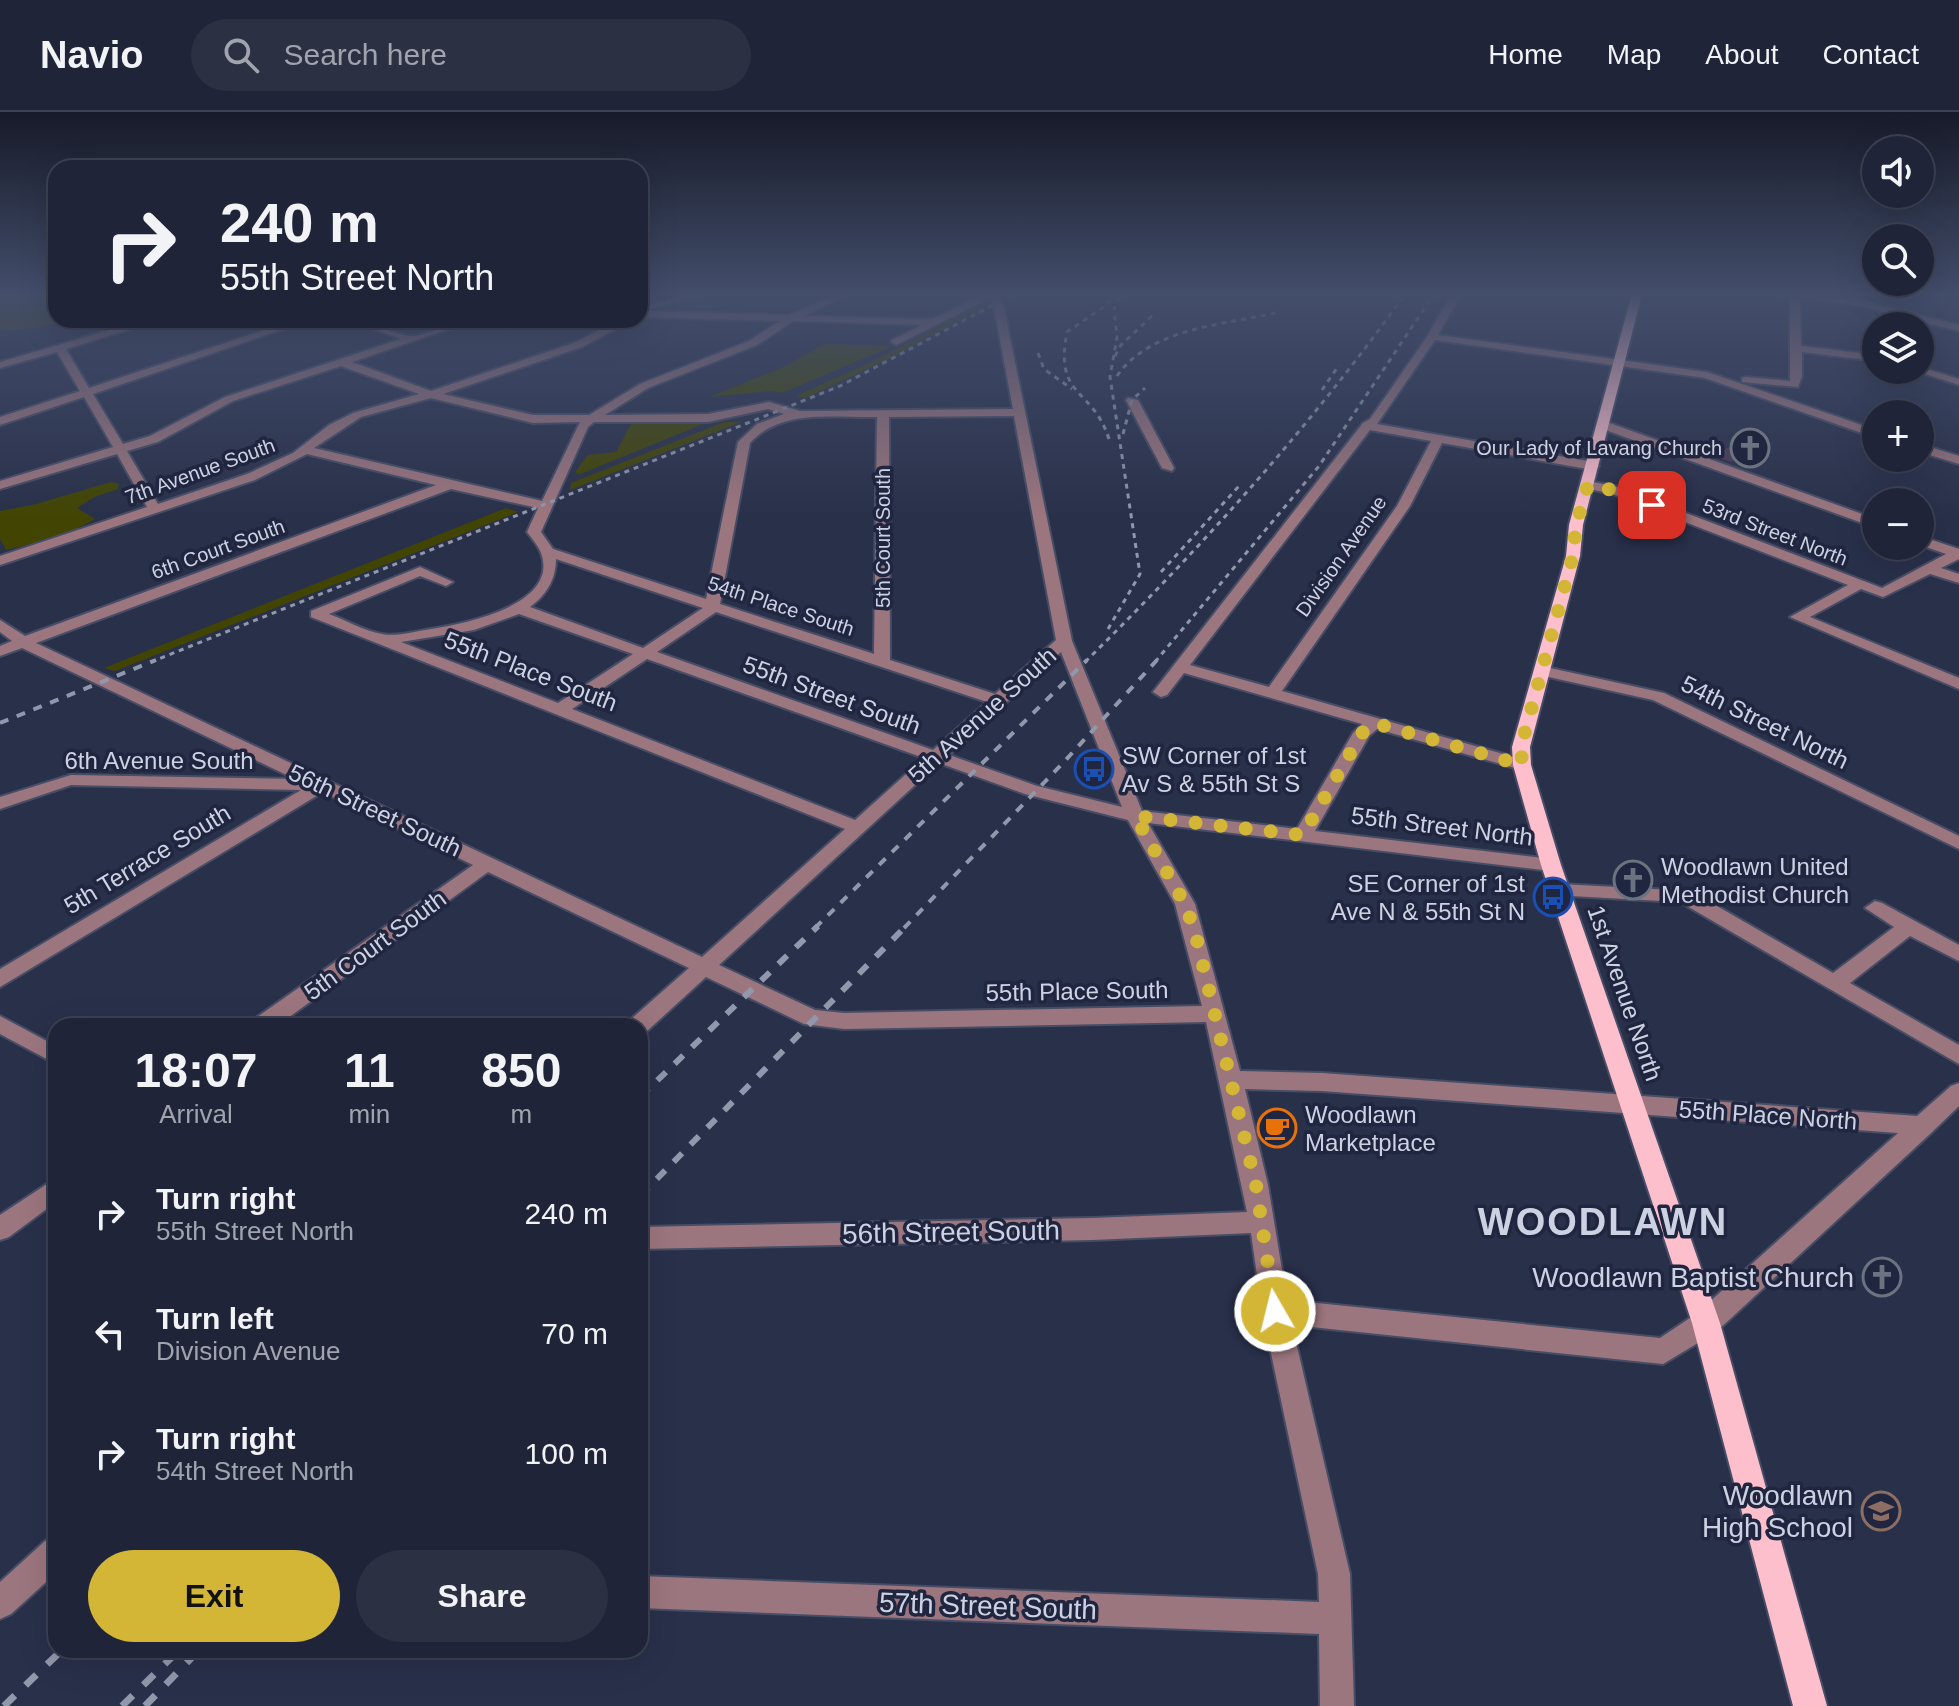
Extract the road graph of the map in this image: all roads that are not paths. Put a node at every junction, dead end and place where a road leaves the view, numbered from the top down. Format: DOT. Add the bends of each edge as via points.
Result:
graph roads {
  1 [pos="73,368"];
  2 [pos="156,368"];
  3 [pos="322,368"];
  4 [pos="359,368"];
  5 [pos="506,368"];
  6 [pos="688,368"];
  7 [pos="1011,368"];
  8 [pos="1410,368"];
  9 [pos="1619,368"];
  10 [pos="1656,368"];
  11 [pos="1797,368"];
  12 [pos="1934,375"];
  13 [pos="1714,377"];
  14 [pos="1959,382"];
  15 [pos="86,391"];
  16 [pos="429,394"];
  17 [pos="1132,400"];
  18 [pos="1020,412"];
  19 [pos="883,413"];
  20 [pos="799,415"];
  21 [pos="589,420"];
  22 [pos="0,421"];
  23 [pos="1604,425"];
  24 [pos="1367,426"];
  25 [pos="1862,429"];
  26 [pos="1438,439"];
  27 [pos="119,450"];
  28 [pos="306,450"];
  29 [pos="1934,452"];
  30 [pos="1959,460"];
  31 [pos="1593,466"];
  32 [pos="1168,468"];
  33 [pos="0,485"];
  34 [pos="449,485"];
  35 [pos="1588,485"];
  36 [pos="543,488"];
  37 [pos="475,491"];
  38 [pos="547,505"];
  39 [pos="155,509"];
  40 [pos="1862,519"];
  41 [pos="1934,545"];
  42 [pos="548,552"];
  43 [pos="1958,554"];
  44 [pos="0,561"];
  45 [pos="1930,569"];
  46 [pos="1959,579"];
  47 [pos="446,582"];
  48 [pos="1858,585"];
  49 [pos="712,607"];
  50 [pos="517,608"];
  51 [pos="0,625"];
  52 [pos="379,640"];
  53 [pos="1064,641"];
  54 [pos="24,643"];
  55 [pos="0,651"];
  56 [pos="645,653"];
  57 [pos="882,662"];
  58 [pos="1181,667"];
  59 [pos="1541,671"];
  60 [pos="1959,684"];
  61 [pos="1161,692"];
  62 [pos="1272,694"];
  63 [pos="1000,701"];
  64 [pos="559,710"];
  65 [pos="1374,723"];
  66 [pos="935,757"];
  67 [pos="1522,765"];
  68 [pos="322,785"];
  69 [pos="0,803"];
  70 [pos="1135,816"];
  71 [pos="857,827"];
  72 [pos="1303,835"];
  73 [pos="1959,843"];
  74 [pos="488,863"];
  75 [pos="1556,878"];
  76 [pos="1875,908"];
  77 [pos="1909,926"];
  78 [pos="1959,954"];
  79 [pos="705,966"];
  80 [pos="0,979"];
  81 [pos="1835,983"];
  82 [pos="753,989"];
  83 [pos="1215,1014"];
  84 [pos="272,1018"];
  85 [pos="647,1018"];
  86 [pos="0,1024"];
  87 [pos="48,1051"];
  88 [pos="1959,1056"];
  89 [pos="1231,1080"];
  90 [pos="1959,1092"];
  91 [pos="1635,1106"];
  92 [pos="1923,1126"];
  93 [pos="48,1194"];
  94 [pos="1262,1222"];
  95 [pos="0,1229"];
  96 [pos="648,1238"];
  97 [pos="1275,1311"];
  98 [pos="1706,1323"];
  99 [pos="48,1559"];
  100 [pos="648,1592"];
  101 [pos="0,1603"];
  102 [pos="1335,1619"];
  103 [pos="1337,1706"];
  104 [pos="1810,1706"];
  1 -- 15 [label="street"];
  2 -- 15 [label="street"];
  3 -- 27 [label="street" via="229,399 164,435"];
  4 -- 16 [label="street"];
  5 -- 16 [label="street, 7th Avenue South"];
  6 -- 21 [label="street" via="644,386"];
  7 -- 18 [label="street, 5th Avenue South"];
  8 -- 24 [label="street"];
  9 -- 23 [label="main road, 1st Avenue North"];
  10 -- 13 [label="street"];
  11 -- 13 [label="street" via="1794,385"];
  12 -- 14 [label="street"];
  13 -- 25 [label="street"];
  15 -- 22 [label="street"];
  15 -- 27 [label="street"];
  16 -- 21 [label="street" via="533,419"];
  16 -- 28 [label="street, 7th Avenue South" via="357,415"];
  17 -- 32 [label="street"];
  18 -- 19 [label="street"];
  18 -- 53 [label="street, 5th Avenue South"];
  19 -- 20 [label="street"];
  19 -- 57 [label="street, 5th Court South"];
  20 -- 21 [label="street" via="769,405 714,417"];
  20 -- 49 [label="street" via="768,423 744,442"];
  21 -- 36 [label="street"];
  23 -- 31 [label="main road, 1st Avenue North"];
  23 -- 40 [label="street"];
  24 -- 26 [label="street"];
  24 -- 58 [label="street"];
  26 -- 31 [label="street"];
  26 -- 62 [label="street, Division Avenue" via="1403,506"];
  27 -- 33 [label="street"];
  27 -- 39 [label="street"];
  28 -- 34 [label="street"];
  28 -- 39 [label="street, 7th Avenue South" via="263,473"];
  29 -- 30 [label="street"];
  31 -- 35 [label="main road, 1st Avenue North"];
  34 -- 37 [label="street"];
  34 -- 54 [label="street, 6th Court South"];
  35 -- 48 [label="street, 53rd Street North"];
  35 -- 59 [label="main road, 1st Avenue North"];
  36 -- 37 [label="street"];
  36 -- 38 [label="street"];
  37 -- 38 [label="street"];
  38 -- 42 [label="street" via="534,532"];
  39 -- 44 [label="street, 7th Avenue South"];
  41 -- 43 [label="street"];
  42 -- 49 [label="street, 54th Place South"];
  42 -- 50 [label="street" via="545,585"];
  43 -- 45 [label="street"];
  45 -- 46 [label="street"];
  45 -- 48 [label="street" via="1883,593"];
  47 -- 52 [label="street, 55th Place South" via="420,571 316,614"];
  48 -- 60 [label="street" via="1798,617"];
  49 -- 56 [label="street"];
  49 -- 57 [label="street, 54th Place South"];
  50 -- 52 [label="street" via="436,634"];
  50 -- 56 [label="street, 55th Street South"];
  51 -- 54 [label="street, 56th Street South"];
  52 -- 64 [label="street, 55th Place South"];
  53 -- 63 [label="street, 5th Avenue South"];
  53 -- 70 [label="street"];
  54 -- 55 [label="street, 6th Court South"];
  54 -- 68 [label="street, 56th Street South"];
  56 -- 64 [label="street"];
  56 -- 66 [label="street, 55th Street South"];
  57 -- 63 [label="street, 54th Place South"];
  58 -- 61 [label="street"];
  58 -- 62 [label="street"];
  59 -- 67 [label="main road, 1st Avenue North" via="1521,747"];
  59 -- 73 [label="street, 54th Street North" via="1658,696"];
  62 -- 65 [label="street"];
  63 -- 66 [label="street, 5th Avenue South"];
  64 -- 71 [label="street, 55th Place South"];
  65 -- 67 [label="street"];
  65 -- 72 [label="street" via="1362,733"];
  66 -- 70 [label="street, 55th Street South" via="1031,790"];
  66 -- 71 [label="street, 5th Avenue South"];
  67 -- 75 [label="main road, 1st Avenue North"];
  68 -- 69 [label="street, 6th Avenue South" via="71,780"];
  68 -- 74 [label="street, 56th Street South"];
  68 -- 80 [label="street, 5th Terrace South"];
  70 -- 72 [label="street, 55th Street North"];
  70 -- 83 [label="street" via="1185,904"];
  71 -- 79 [label="street, 5th Avenue South"];
  72 -- 75 [label="street, 55th Street North"];
  74 -- 79 [label="street, 56th Street South"];
  74 -- 84 [label="street, 5th Court South"];
  75 -- 81 [label="street, 55th Street North" via="1684,896"];
  75 -- 91 [label="main road, 1st Avenue North"];
  76 -- 77 [label="street"];
  77 -- 78 [label="street"];
  77 -- 81 [label="street"];
  79 -- 82 [label="street, 56th Street South"];
  79 -- 85 [label="street, 5th Avenue South"];
  81 -- 88 [label="street, 55th Street North"];
  82 -- 83 [label="street, 55th Place South" via="812,1018 828,1020"];
  83 -- 89 [label="street"];
  86 -- 87 [label="street"];
  89 -- 91 [label="street, 55th Place North"];
  89 -- 94 [label="street"];
  90 -- 92 [label="street"];
  91 -- 92 [label="street, 55th Place North"];
  91 -- 98 [label="main road, 1st Avenue North"];
  92 -- 98 [label="street"];
  93 -- 95 [label="street"];
  94 -- 96 [label="street, 56th Street South"];
  94 -- 97 [label="street"];
  97 -- 98 [label="street" via="1663,1351"];
  97 -- 102 [label="street" via="1334,1574"];
  98 -- 104 [label="main road, 1st Avenue North"];
  99 -- 101 [label="street"];
  100 -- 102 [label="street, 57th Street South"];
  102 -- 103 [label="street"];
}
